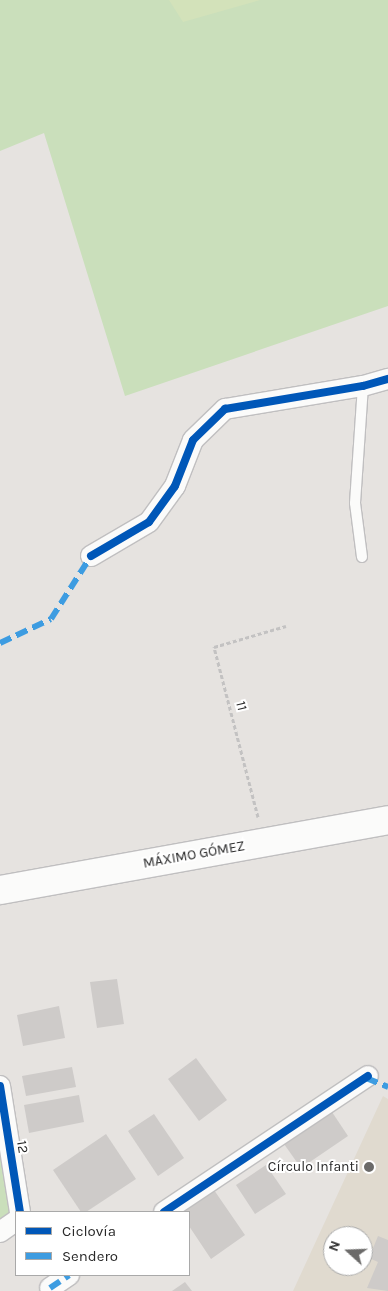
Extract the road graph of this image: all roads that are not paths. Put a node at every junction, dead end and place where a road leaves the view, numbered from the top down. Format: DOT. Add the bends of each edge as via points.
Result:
graph roads {
  1 [pos="388,380"];
  2 [pos="363,386"];
  3 [pos="91,556"];
  4 [pos="362,557"];
  5 [pos="388,820"];
  6 [pos="0,890"];
  7 [pos="368,1076"];
  8 [pos="0,1086"];
  9 [pos="20,1211"];
  10 [pos="166,1211"];
  11 [pos="15,1222"];
  12 [pos="0,1232"];
  13 [pos="68,1276"];
  14 [pos="49,1284"];
  1 -- 2 [label="street"];
  2 -- 3 [label="street" via="225,408 193,440 175,486 149,522"];
  2 -- 4 [label="lane" via="355,503"];
  5 -- 6 [label="main road, MÁXIMO GÓMEZ"];
  7 -- 10 [label="street"];
  8 -- 9 [label="street, 12"];
  11 -- 12 [label="street"];
  13 -- 14 [label="street"];
}
